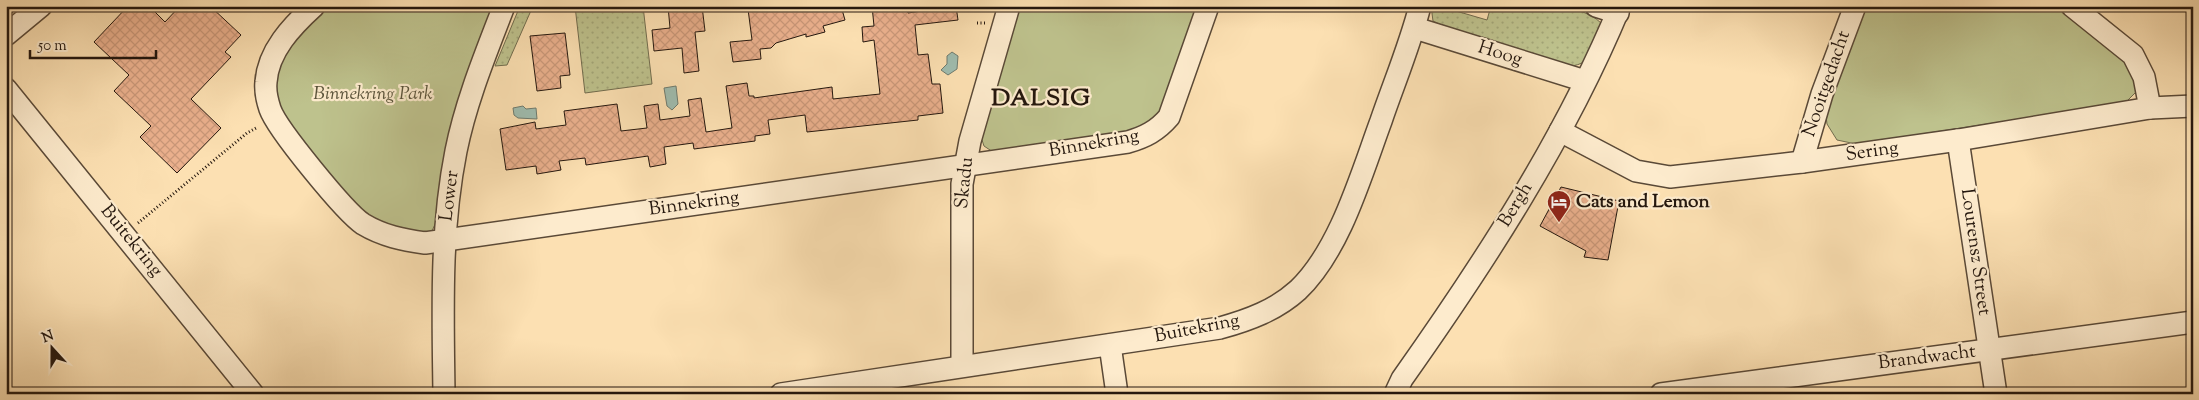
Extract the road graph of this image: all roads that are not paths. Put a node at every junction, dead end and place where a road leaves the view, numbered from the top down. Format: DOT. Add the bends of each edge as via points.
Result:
graph roads {
  1 [pos="41,6"];
  2 [pos="314,6"];
  3 [pos="504,6"];
  4 [pos="1009,6"];
  5 [pos="1208,6"];
  6 [pos="1420,6"];
  7 [pos="1596,6"];
  8 [pos="1855,6"];
  9 [pos="2072,6"];
  10 [pos="1619,9"];
  11 [pos="1414,28"];
  12 [pos="6,35"];
  13 [pos="1585,81"];
  14 [pos="6,89"];
  15 [pos="2193,106"];
  16 [pos="2150,108"];
  17 [pos="1560,131"];
  18 [pos="1958,140"];
  19 [pos="1802,162"];
  20 [pos="965,164"];
  21 [pos="445,241"];
  22 [pos="2193,322"];
  23 [pos="1110,344"];
  24 [pos="1989,350"];
  25 [pos="962,365"];
  26 [pos="1670,393"];
  27 [pos="253,394"];
  28 [pos="444,394"];
  29 [pos="780,394"];
  30 [pos="1117,394"];
  31 [pos="1395,394"];
  32 [pos="1996,394"];
  1 -- 12 [label="street"];
  2 -- 21 [label="street, Binnekring" via="294,25 269,65 266,96 274,118 349,212 362,223 398,239 425,243"];
  3 -- 21 [label="street, Lower" via="477,75 458,143"];
  4 -- 20 [label="street, Skadu"];
  5 -- 20 [label="street, Binnekring" via="1179,94 1160,128 1128,142"];
  6 -- 11 [label="street, Buitekring"];
  7 -- 10 [label="street"];
  8 -- 19 [label="street, Nooitgedacht" via="1822,94"];
  9 -- 16 [label="street" via="2133,55 2144,77"];
  10 -- 13 [label="street, Bergh"];
  11 -- 13 [label="street, Hoog"];
  11 -- 23 [label="street, Buitekring" via="1335,239 1322,262 1298,290 1273,309 1220,328"];
  13 -- 17 [label="street, Bergh"];
  14 -- 27 [label="street, Buitekring"];
  15 -- 16 [label="street, Sering"];
  16 -- 18 [label="street, Sering"];
  17 -- 19 [label="street, Sering" via="1636,171 1652,175 1698,175"];
  17 -- 31 [label="street, Bergh" via="1498,235"];
  18 -- 19 [label="street, Sering"];
  18 -- 24 [label="street, Lourensz Street"];
  20 -- 21 [label="street, Binnekring"];
  20 -- 25 [label="street, Skadu" via="961,208"];
  21 -- 28 [label="street, Lower"];
  22 -- 24 [label="street, Brandwacht"];
  23 -- 25 [label="street, Buitekring"];
  23 -- 30 [label="street"];
  24 -- 26 [label="street, Brandwacht"];
  24 -- 32 [label="street, Lourensz Street"];
  25 -- 29 [label="street, Buitekring"];
}
